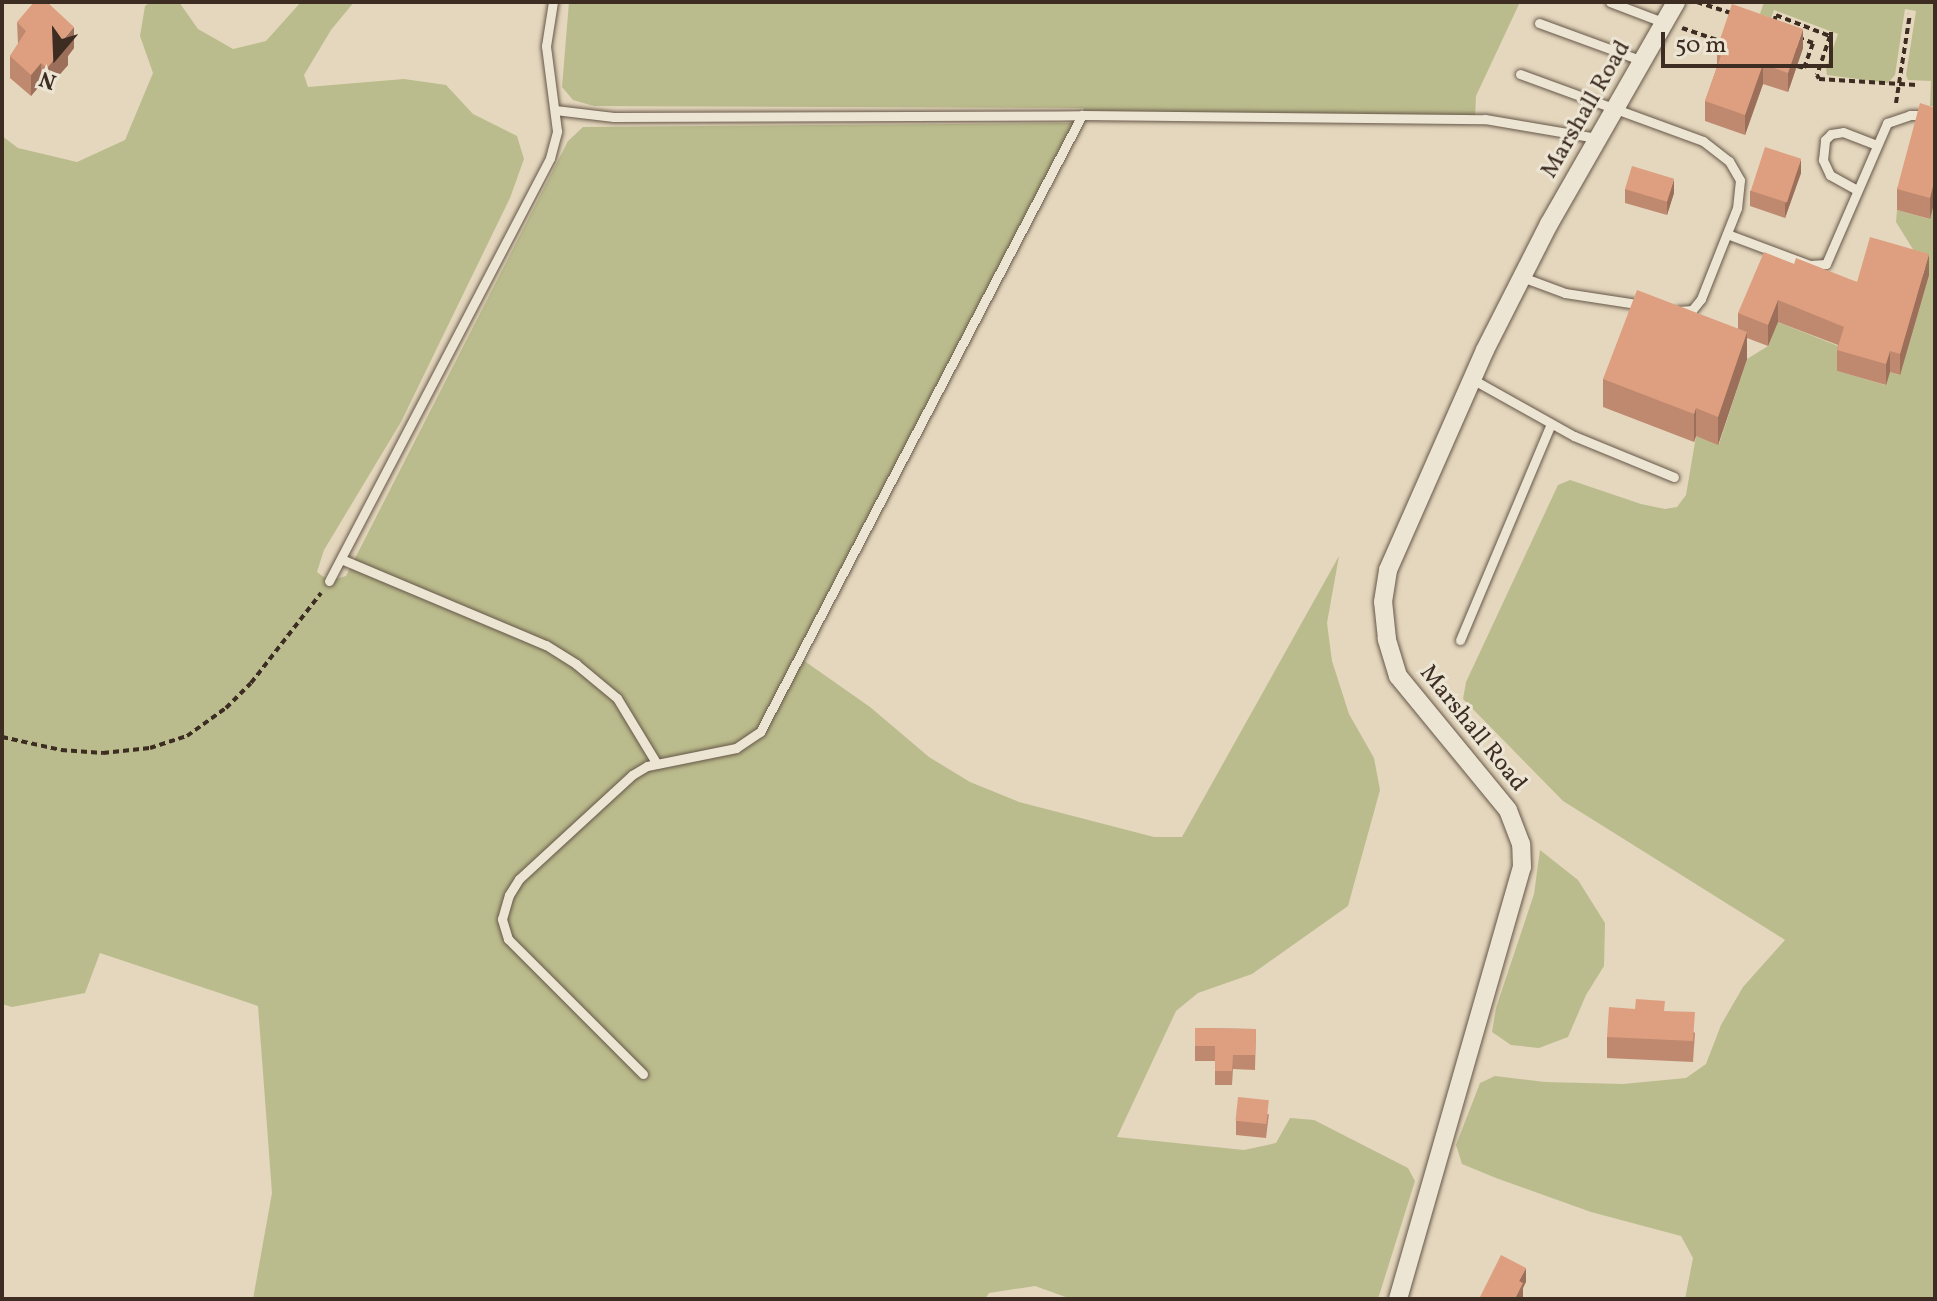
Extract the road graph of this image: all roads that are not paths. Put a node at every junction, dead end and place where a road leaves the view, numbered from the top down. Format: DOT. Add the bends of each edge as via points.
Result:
graph roads {
  1 [pos="553,2"];
  2 [pos="1610,2"];
  3 [pos="1676,2"];
  4 [pos="1539,23"];
  5 [pos="1665,23"];
  6 [pos="1643,61"];
  7 [pos="1520,74"];
  8 [pos="1613,109"];
  9 [pos="555,110"];
  10 [pos="1082,115"];
  11 [pos="1935,115"];
  12 [pos="1596,138"];
  13 [pos="1875,144"];
  14 [pos="1857,190"];
  15 [pos="1727,234"];
  16 [pos="1522,277"];
  17 [pos="1658,308"];
  18 [pos="1673,310"];
  19 [pos="1472,379"];
  20 [pos="1551,424"];
  21 [pos="1674,477"];
  22 [pos="341,559"];
  23 [pos="329,581"];
  24 [pos="1460,640"];
  25 [pos="657,764"];
  26 [pos="643,1074"];
  27 [pos="1398,1299"];
  1 -- 9 [label="lane" via="546,46"];
  2 -- 5 [label="lane"];
  3 -- 5 [label="street, Marshall Road"];
  4 -- 6 [label="lane"];
  5 -- 6 [label="street, Marshall Road"];
  6 -- 8 [label="street, Marshall Road"];
  7 -- 8 [label="lane"];
  8 -- 12 [label="street, Marshall Road"];
  8 -- 15 [label="lane" via="1703,141 1727,159 1741,189"];
  9 -- 10 [label="lane" via="614,117"];
  9 -- 22 [label="lane" via="557,131 543,172"];
  10 -- 12 [label="lane" via="1485,119"];
  10 -- 25 [label="lane" via="760,732 736,748"];
  11 -- 13 [label="lane" via="1896,118"];
  12 -- 16 [label="street, Marshall Road"];
  13 -- 14 [label="lane"];
  13 -- 14 [label="lane" via="1843,132 1825,140 1823,160 1830,175"];
  14 -- 15 [label="lane" via="1826,264 1810,265"];
  15 -- 18 [label="lane" via="1697,305"];
  16 -- 17 [label="lane" via="1565,293"];
  16 -- 19 [label="street, Marshall Road"];
  19 -- 20 [label="lane"];
  19 -- 27 [label="street, Marshall Road" via="1388,570 1383,602 1398,676 1508,810 1521,844 1522,867"];
  20 -- 21 [label="lane"];
  20 -- 24 [label="lane"];
  22 -- 23 [label="lane"];
  22 -- 25 [label="lane" via="546,645 576,664 617,698"];
  25 -- 26 [label="lane" via="610,793 519,879 502,919 508,939"];
}
